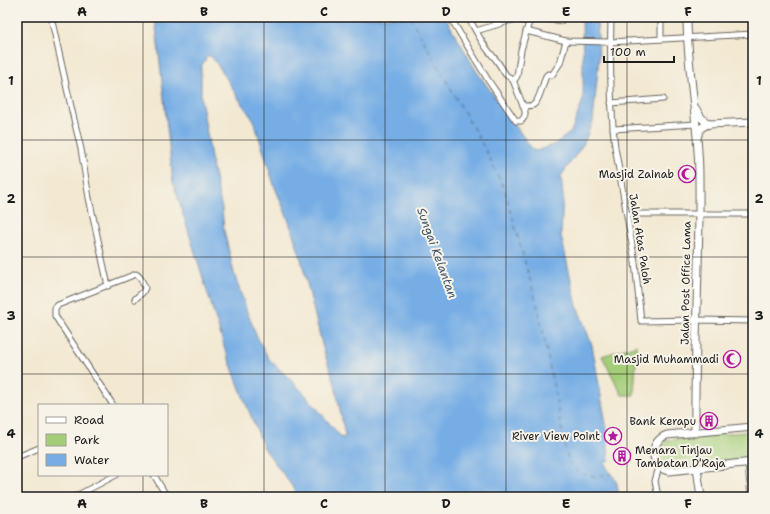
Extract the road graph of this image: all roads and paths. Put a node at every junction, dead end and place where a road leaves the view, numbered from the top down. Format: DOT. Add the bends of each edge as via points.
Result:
graph roads {
  1 [pos="51,17"];
  2 [pos="450,17"];
  3 [pos="468,17"];
  4 [pos="495,17"];
  5 [pos="611,17"];
  6 [pos="661,17"];
  7 [pos="687,17"];
  8 [pos="517,18"];
  9 [pos="532,20"];
  10 [pos="561,21"];
  11 [pos="496,25"];
  12 [pos="476,31"];
  13 [pos="526,31"];
  14 [pos="753,34"];
  15 [pos="687,37"];
  16 [pos="661,39"];
  17 [pos="569,41"];
  18 [pos="610,42"];
  19 [pos="512,80"];
  20 [pos="663,99"];
  21 [pos="611,103"];
  22 [pos="523,106"];
  23 [pos="695,107"];
  24 [pos="751,123"];
  25 [pos="696,124"];
  26 [pos="709,124"];
  27 [pos="613,129"];
  28 [pos="698,135"];
  29 [pos="627,214"];
  30 [pos="699,214"];
  31 [pos="753,214"];
  32 [pos="108,286"];
  33 [pos="135,300"];
  34 [pos="697,320"];
  35 [pos="753,321"];
  36 [pos="112,404"];
  37 [pos="753,427"];
  38 [pos="694,433"];
  39 [pos="38,448"];
  40 [pos="17,457"];
  41 [pos="750,462"];
  42 [pos="697,468"];
  43 [pos="658,470"];
  44 [pos="114,476"];
  45 [pos="155,476"];
  46 [pos="76,496"];
  47 [pos="167,497"];
  48 [pos="658,497"];
  49 [pos="701,497"];
  50 [pos="751,497"];
  1 -- 32 [label="street"];
  2 -- 22 [label="street" via="516,121 521,121 525,116"];
  3 -- 12 [label="street"];
  4 -- 11 [label="street"];
  5 -- 18 [label="street, Jalan Atas Paloh"];
  6 -- 16 [label="street"];
  7 -- 15 [label="main road, Jalan Post Office Lama"];
  8 -- 9 [label="street"];
  8 -- 11 [label="street"];
  9 -- 10 [label="street"];
  9 -- 13 [label="street"];
  11 -- 12 [label="street"];
  12 -- 19 [label="street"];
  13 -- 17 [label="street"];
  13 -- 19 [label="street" via="517,76"];
  14 -- 15 [label="street"];
  15 -- 16 [label="street"];
  15 -- 23 [label="main road, Jalan Post Office Lama"];
  16 -- 18 [label="street"];
  17 -- 18 [label="street"];
  17 -- 22 [label="street" via="560,63 552,75 546,76 535,104"];
  18 -- 21 [label="street, Jalan Atas Paloh"];
  19 -- 22 [label="street"];
  20 -- 21 [label="street"];
  21 -- 27 [label="street, Jalan Atas Paloh"];
  23 -- 25 [label="main road, Jalan Post Office Lama"];
  23 -- 26 [label="main road" via="700,117"];
  24 -- 26 [label="main road"];
  25 -- 27 [label="street"];
  25 -- 28 [label="main road, Jalan Post Office Lama"];
  26 -- 28 [label="main road" via="702,126"];
  27 -- 29 [label="street, Jalan Atas Paloh"];
  28 -- 30 [label="main road, Jalan Post Office Lama"];
  29 -- 30 [label="street"];
  29 -- 34 [label="street, Jalan Atas Paloh" via="641,321"];
  30 -- 31 [label="street"];
  30 -- 34 [label="main road, Jalan Post Office Lama"];
  32 -- 33 [label="street" via="138,275 144,289"];
  32 -- 36 [label="street" via="58,305 54,312"];
  34 -- 35 [label="street"];
  34 -- 38 [label="main road, Jalan Post Office Lama"];
  37 -- 38 [label="main road"];
  38 -- 43 [label="main road" via="667,435 656,443 654,452"];
  39 -- 40 [label="street"];
  41 -- 42 [label="main road"];
  41 -- 50 [label="street"];
  42 -- 43 [label="main road"];
  42 -- 49 [label="main road"];
  43 -- 48 [label="street" via="655,481"];
  44 -- 46 [label="street"];
  45 -- 47 [label="street"];
}
